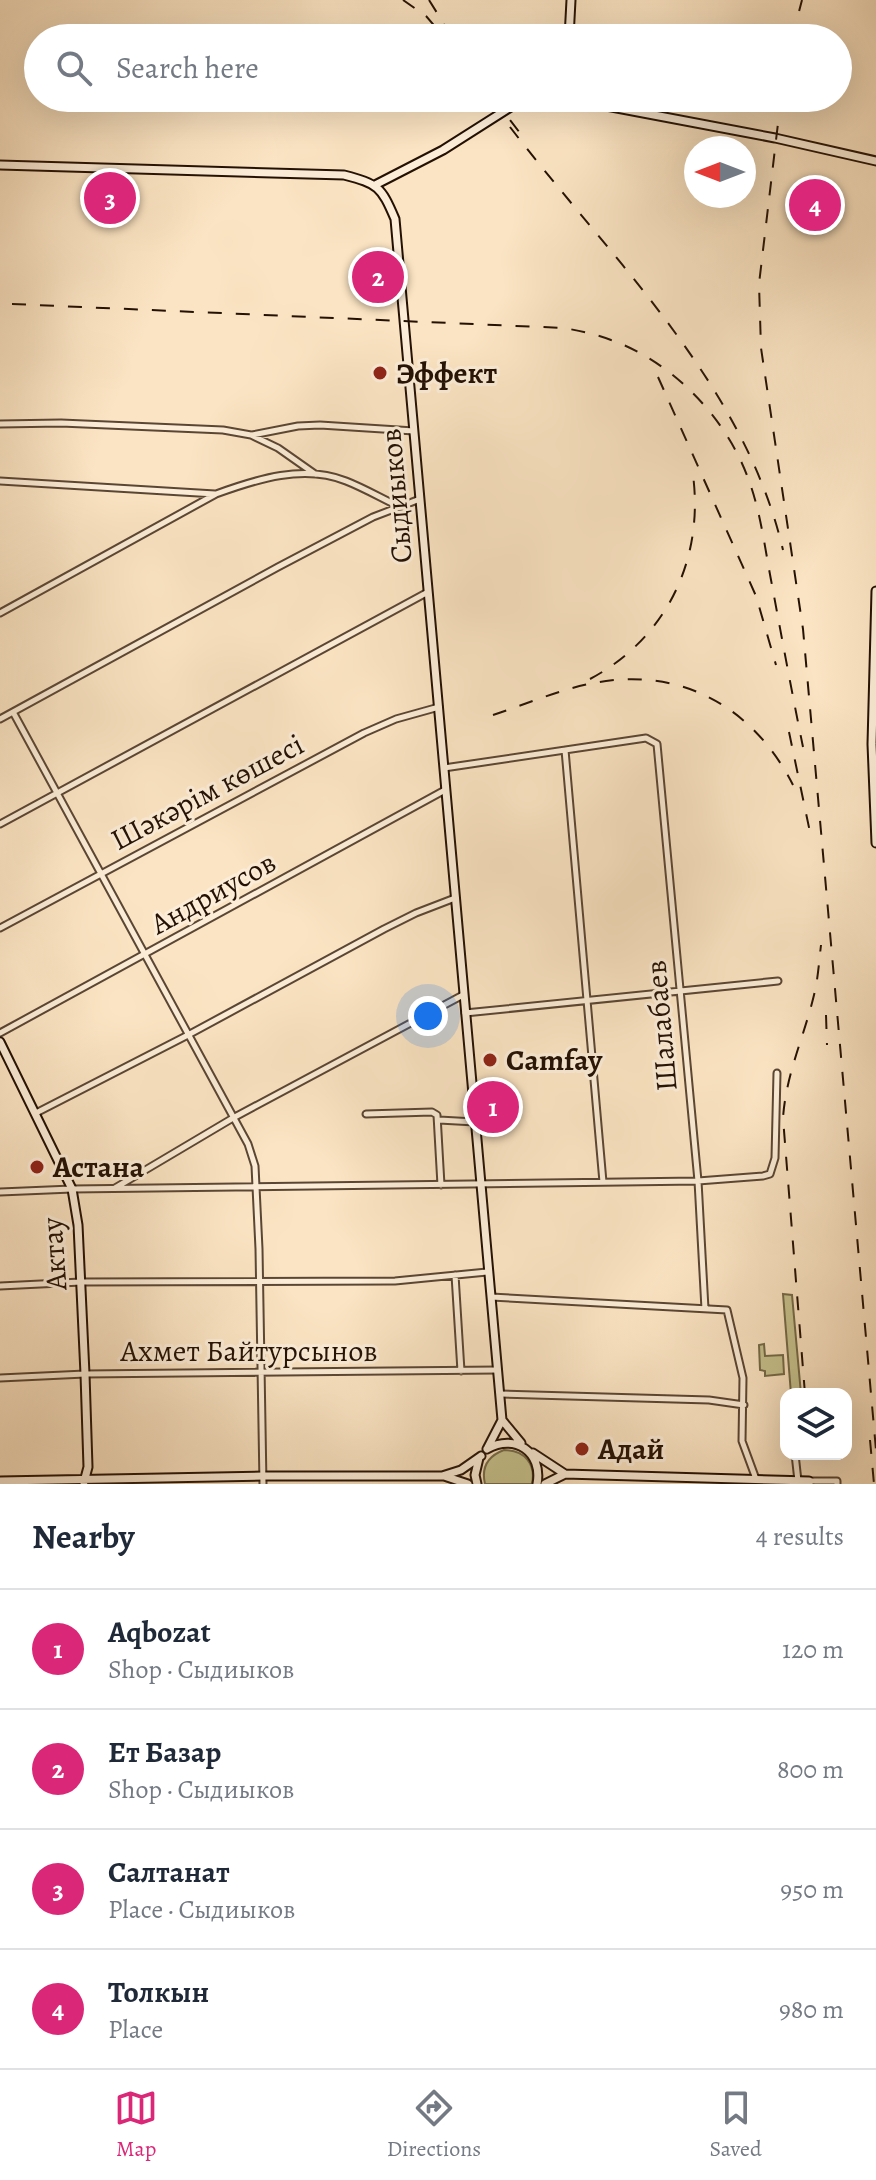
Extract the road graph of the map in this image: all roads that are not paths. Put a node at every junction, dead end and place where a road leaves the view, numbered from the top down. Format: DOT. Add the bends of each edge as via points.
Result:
graph roads {
  1 [pos="571,0"];
  2 [pos="570,24"];
  3 [pos="503,112"];
  4 [pos="637,112"];
  5 [pos="876,161"];
  6 [pos="0,165"];
  7 [pos="375,185"];
  8 [pos="0,424"];
  9 [pos="414,431"];
  10 [pos="251,435"];
  11 [pos="317,475"];
  12 [pos="0,481"];
  13 [pos="216,494"];
  14 [pos="420,499"];
  15 [pos="399,507"];
  16 [pos="876,591"];
  17 [pos="428,592"];
  18 [pos="0,613"];
  19 [pos="875,680"];
  20 [pos="439,707"];
  21 [pos="13,712"];
  22 [pos="0,719"];
  23 [pos="565,750"];
  24 [pos="444,768"];
  25 [pos="446,789"];
  26 [pos="56,793"];
  27 [pos="0,824"];
  28 [pos="875,826"];
  29 [pos="876,843"];
  30 [pos="101,874"];
  31 [pos="455,898"];
  32 [pos="0,928"];
  33 [pos="145,955"];
  34 [pos="778,981"];
  35 [pos="680,990"];
  36 [pos="463,995"];
  37 [pos="587,999"];
  38 [pos="465,1013"];
  39 [pos="0,1033"];
  40 [pos="188,1035"];
  41 [pos="0,1042"];
  42 [pos="777,1073"];
  43 [pos="36,1113"];
  44 [pos="366,1114"];
  45 [pos="233,1118"];
  46 [pos="439,1120"];
  47 [pos="475,1122"];
  48 [pos="698,1181"];
  49 [pos="603,1182"];
  50 [pos="481,1184"];
  51 [pos="441,1185"];
  52 [pos="256,1187"];
  53 [pos="114,1188"];
  54 [pos="72,1189"];
  55 [pos="0,1192"];
  56 [pos="487,1272"];
  57 [pos="455,1275"];
  58 [pos="260,1281"];
  59 [pos="81,1282"];
  60 [pos="0,1286"];
  61 [pos="489,1297"];
  62 [pos="705,1309"];
  63 [pos="498,1370"];
  64 [pos="461,1371"];
  65 [pos="262,1373"];
  66 [pos="85,1374"];
  67 [pos="0,1378"];
  68 [pos="500,1394"];
  69 [pos="744,1405"];
  70 [pos="502,1420"];
  71 [pos="525,1448"];
  72 [pos="487,1449"];
  73 [pos="481,1456"];
  74 [pos="796,1460"];
  75 [pos="565,1474"];
  76 [pos="442,1476"];
  77 [pos="756,1479"];
  78 [pos="263,1480"];
  79 [pos="0,1481"];
  80 [pos="84,1482"];
  81 [pos="798,1482"];
  82 [pos="809,1483"];
  83 [pos="468,1484"];
  84 [pos="477,1484"];
  85 [pos="537,1484"];
  86 [pos="545,1484"];
  87 [pos="837,1484"];
  1 -- 2 [label="street"];
  3 -- 7 [label="street"];
  4 -- 5 [label="street"];
  6 -- 7 [label="street" via="317,172"];
  7 -- 9 [label="street, Сыдиыков" via="395,219"];
  8 -- 10 [label="street"];
  9 -- 10 [label="street" via="320,425"];
  9 -- 14 [label="street, Сыдиыков"];
  10 -- 11 [label="street"];
  11 -- 13 [label="street" via="288,474"];
  11 -- 15 [label="street" via="344,480"];
  12 -- 13 [label="street"];
  13 -- 18 [label="street"];
  14 -- 15 [label="street"];
  14 -- 17 [label="street, Сыдиыков"];
  15 -- 21 [label="street"];
  16 -- 19 [label="street"];
  17 -- 20 [label="street, Сыдиыков"];
  17 -- 26 [label="street"];
  19 -- 28 [label="street"];
  20 -- 24 [label="street, Сыдиыков"];
  20 -- 30 [label="street, Шәкәрім көшесі" via="364,733"];
  21 -- 22 [label="street"];
  21 -- 26 [label="street"];
  23 -- 24 [label="street"];
  23 -- 35 [label="street, Шалабаев" via="646,738 658,749"];
  23 -- 37 [label="street"];
  24 -- 25 [label="street, Сыдиыков"];
  25 -- 31 [label="street, Сыдиыков"];
  25 -- 33 [label="street, Андриусов"];
  26 -- 27 [label="street"];
  26 -- 30 [label="street"];
  28 -- 29 [label="street"];
  30 -- 32 [label="street, Шәкәрім көшесі"];
  30 -- 33 [label="street"];
  31 -- 36 [label="street, Сыдиыков"];
  31 -- 40 [label="street" via="384,929"];
  33 -- 39 [label="street, Андриусов"];
  33 -- 40 [label="street"];
  34 -- 35 [label="street"];
  35 -- 37 [label="street"];
  35 -- 48 [label="street, Шалабаев"];
  36 -- 38 [label="street, Сыдиыков"];
  36 -- 45 [label="street"];
  37 -- 38 [label="street"];
  37 -- 49 [label="street"];
  38 -- 47 [label="street, Сыдиыков"];
  40 -- 43 [label="street"];
  40 -- 45 [label="street"];
  41 -- 43 [label="street, Актау"];
  42 -- 48 [label="street" via="770,1174"];
  43 -- 54 [label="street, Актау"];
  44 -- 46 [label="street" via="432,1112"];
  45 -- 52 [label="street" via="248,1144"];
  45 -- 53 [label="street"];
  46 -- 47 [label="street"];
  46 -- 51 [label="street"];
  47 -- 50 [label="street, Сыдиыков"];
  48 -- 49 [label="street"];
  48 -- 62 [label="street, Шалабаев"];
  49 -- 50 [label="street"];
  50 -- 51 [label="street"];
  50 -- 56 [label="street, Сыдиыков"];
  51 -- 52 [label="street"];
  52 -- 53 [label="street"];
  52 -- 58 [label="street"];
  53 -- 54 [label="street"];
  54 -- 55 [label="street"];
  54 -- 59 [label="street, Актау"];
  56 -- 57 [label="street"];
  56 -- 61 [label="street, Сыдиыков"];
  57 -- 58 [label="street" via="395,1281"];
  57 -- 64 [label="street"];
  58 -- 59 [label="street"];
  58 -- 65 [label="street"];
  59 -- 60 [label="street"];
  59 -- 66 [label="street, Актау"];
  61 -- 62 [label="street"];
  61 -- 63 [label="street, Сыдиыков"];
  62 -- 69 [label="street" via="727,1310"];
  63 -- 64 [label="street, Ахмет Байтурсынов"];
  63 -- 68 [label="street, Сыдиыков"];
  64 -- 65 [label="street, Ахмет Байтурсынов"];
  65 -- 66 [label="street, Ахмет Байтурсынов"];
  65 -- 78 [label="street"];
  66 -- 67 [label="street, Ахмет Байтурсынов"];
  66 -- 80 [label="street, Актау"];
  68 -- 69 [label="street"];
  68 -- 70 [label="street, Сыдиыков"];
  69 -- 77 [label="street" via="742,1441"];
  70 -- 71 [label="street"];
  70 -- 72 [label="street"];
  71 -- 72 [label="street" via="506,1442"];
  71 -- 75 [label="street"];
  71 -- 85 [label="street" via="537,1464"];
  72 -- 73 [label="street"];
  73 -- 76 [label="street"];
  73 -- 84 [label="street"];
  74 -- 81 [label="street"];
  75 -- 77 [label="street"];
  75 -- 86 [label="street"];
  76 -- 78 [label="street"];
  76 -- 83 [label="street"];
  77 -- 81 [label="street"];
  78 -- 80 [label="street"];
  79 -- 80 [label="street"];
  81 -- 82 [label="street"];
  82 -- 87 [label="street"];
}
